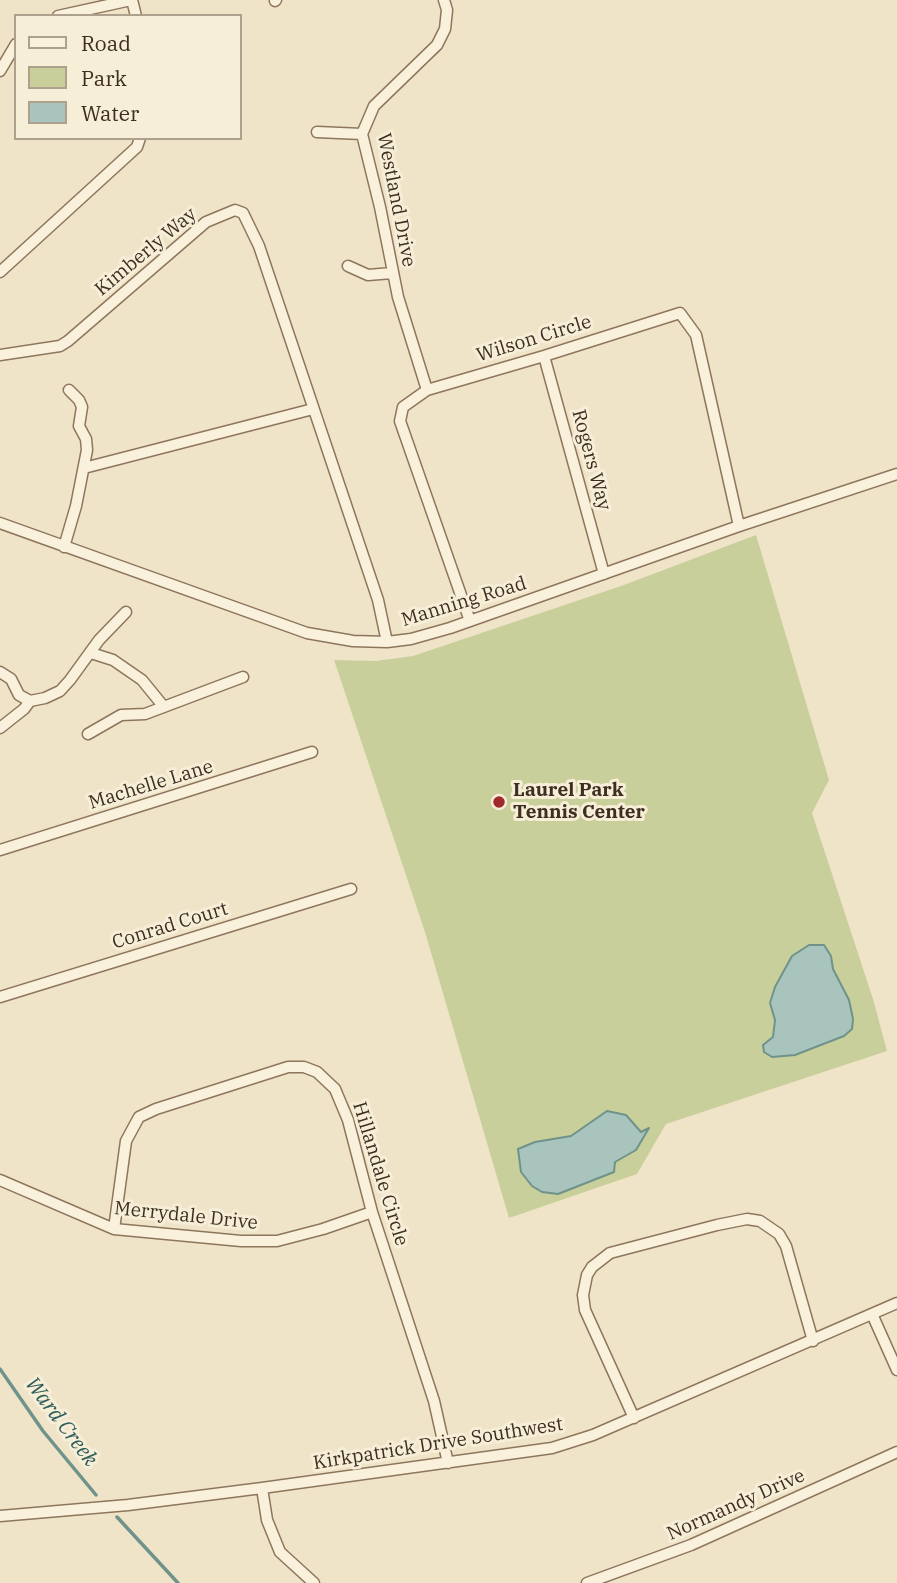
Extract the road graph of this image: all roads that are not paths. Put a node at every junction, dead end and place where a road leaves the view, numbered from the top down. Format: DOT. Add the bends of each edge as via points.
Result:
graph roads {
  1 [pos="131,0"];
  2 [pos="444,0"];
  3 [pos="67,14"];
  4 [pos="14,47"];
  5 [pos="0,71"];
  6 [pos="317,132"];
  7 [pos="362,134"];
  8 [pos="139,140"];
  9 [pos="348,266"];
  10 [pos="0,272"];
  11 [pos="392,273"];
  12 [pos="0,355"];
  13 [pos="544,356"];
  14 [pos="69,390"];
  15 [pos="427,390"];
  16 [pos="313,409"];
  17 [pos="84,468"];
  18 [pos="897,474"];
  19 [pos="0,523"];
  20 [pos="739,526"];
  21 [pos="64,547"];
  22 [pos="604,574"];
  23 [pos="126,612"];
  24 [pos="470,621"];
  25 [pos="387,642"];
  26 [pos="91,653"];
  27 [pos="0,672"];
  28 [pos="243,677"];
  29 [pos="30,701"];
  30 [pos="164,707"];
  31 [pos="0,728"];
  32 [pos="88,734"];
  33 [pos="312,752"];
  34 [pos="0,850"];
  35 [pos="351,889"];
  36 [pos="0,997"];
  37 [pos="0,1180"];
  38 [pos="372,1212"];
  39 [pos="114,1229"];
  40 [pos="897,1303"];
  41 [pos="872,1314"];
  42 [pos="813,1341"];
  43 [pos="897,1370"];
  44 [pos="634,1418"];
  45 [pos="897,1452"];
  46 [pos="448,1463"];
  47 [pos="262,1488"];
  48 [pos="0,1516"];
  49 [pos="314,1583"];
  50 [pos="587,1583"];
  1 -- 3 [label="street"];
  2 -- 7 [label="street, Westland Drive" via="445,29 437,45 374,106"];
  4 -- 5 [label="street"];
  6 -- 7 [label="street"];
  7 -- 11 [label="street, Westland Drive"];
  8 -- 10 [label="street"];
  9 -- 11 [label="street" via="368,275"];
  11 -- 15 [label="street, Westland Drive"];
  12 -- 16 [label="street, Kimberly Way" via="60,346 206,222 235,210 243,213 258,246"];
  13 -- 15 [label="street, Wilson Circle"];
  13 -- 20 [label="street, Wilson Circle" via="680,313 696,335"];
  13 -- 22 [label="street, Rogers Way"];
  14 -- 17 [label="street" via="82,407 79,426 86,439"];
  15 -- 24 [label="street, Wilson Circle" via="404,407 400,421"];
  16 -- 17 [label="street"];
  16 -- 25 [label="street" via="378,600"];
  17 -- 21 [label="street"];
  18 -- 20 [label="street, Manning Road"];
  19 -- 21 [label="street, Manning Road"];
  20 -- 22 [label="street, Manning Road"];
  21 -- 25 [label="street, Manning Road" via="307,633"];
  22 -- 24 [label="street, Manning Road"];
  23 -- 26 [label="street"];
  24 -- 25 [label="street, Manning Road"];
  26 -- 29 [label="street" via="60,691"];
  26 -- 30 [label="street" via="113,660 142,680"];
  27 -- 29 [label="street"];
  28 -- 30 [label="street"];
  29 -- 31 [label="street"];
  30 -- 32 [label="street" via="121,715"];
  33 -- 34 [label="street, Machelle Lane"];
  35 -- 36 [label="street, Conrad Court"];
  37 -- 39 [label="street, Merrydale Drive"];
  38 -- 39 [label="street, Merrydale Drive" via="260,1242"];
  38 -- 39 [label="street, Hillandale Circle" via="348,1120 335,1089 317,1072 288,1067 139,1118 126,1141"];
  38 -- 46 [label="street, Hillandale Circle" via="435,1401"];
  40 -- 41 [label="street, Kirkpatrick Drive Southwest"];
  41 -- 42 [label="street, Kirkpatrick Drive Southwest"];
  41 -- 43 [label="street"];
  42 -- 44 [label="street, Kirkpatrick Drive Southwest"];
  42 -- 44 [label="street" via="786,1246 779,1234 760,1221 718,1224 610,1253 587,1276 585,1310"];
  44 -- 46 [label="street, Kirkpatrick Drive Southwest" via="552,1448"];
  45 -- 50 [label="street, Normandy Drive" via="691,1545"];
  46 -- 47 [label="street, Kirkpatrick Drive Southwest"];
  47 -- 48 [label="street, Kirkpatrick Drive Southwest"];
  47 -- 49 [label="street" via="267,1520 280,1552"];
}
